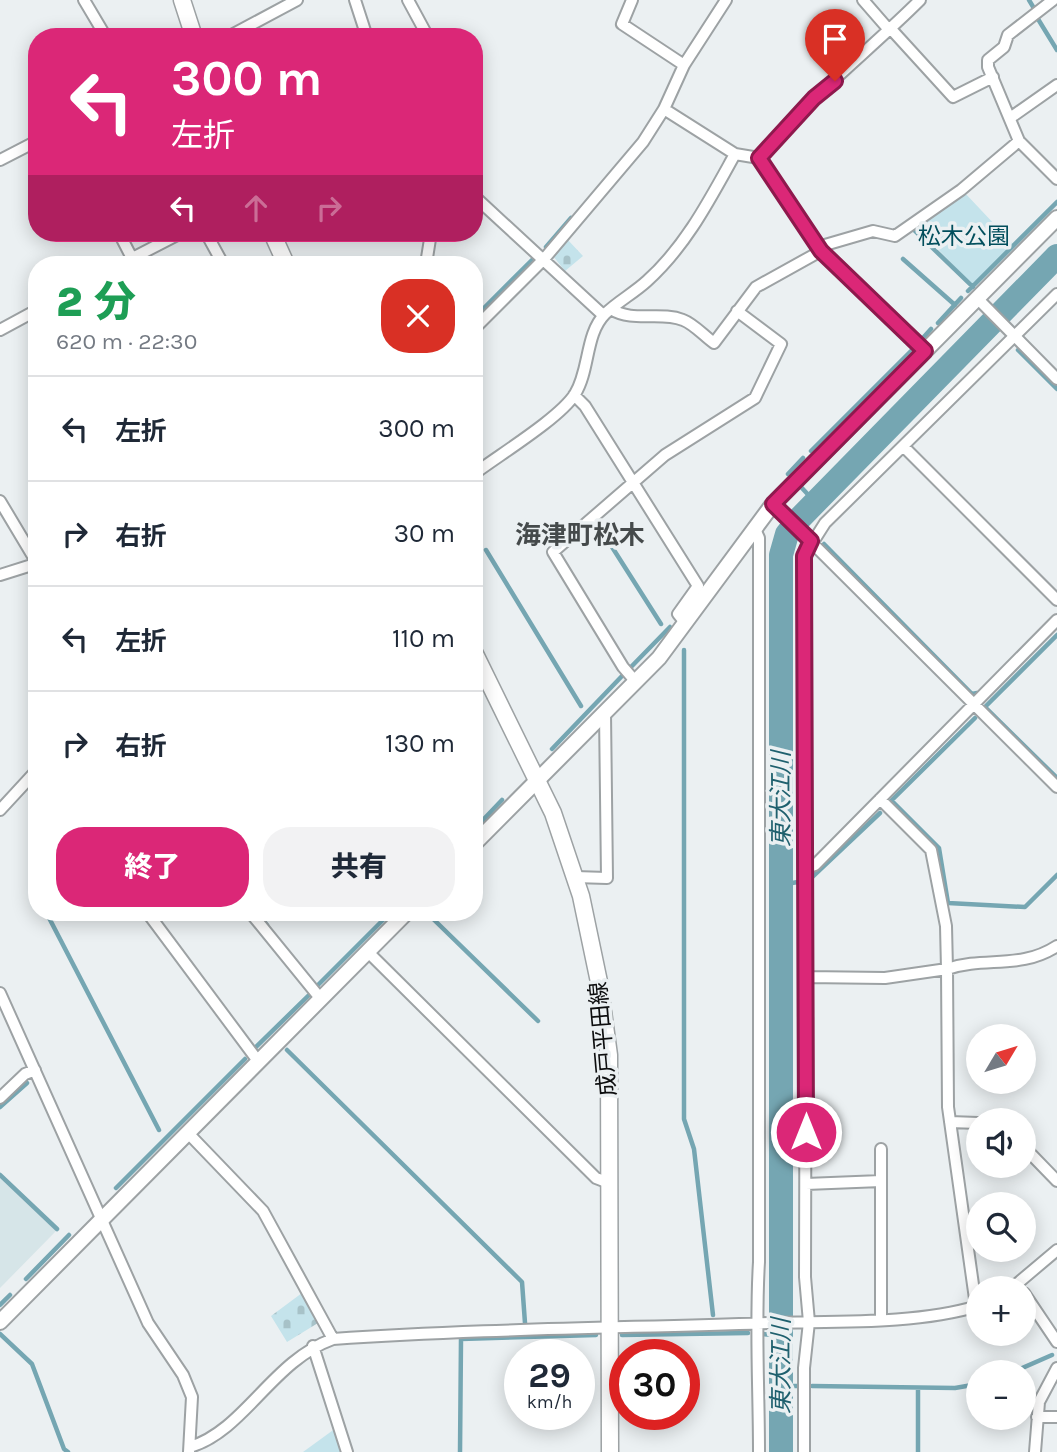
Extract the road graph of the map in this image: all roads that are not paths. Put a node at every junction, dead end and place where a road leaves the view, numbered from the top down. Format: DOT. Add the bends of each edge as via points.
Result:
graph roads {
  1 [pos="84,0"];
  2 [pos="182,0"];
  3 [pos="297,0"];
  4 [pos="355,0"];
  5 [pos="408,0"];
  6 [pos="632,0"];
  7 [pos="726,0"];
  8 [pos="863,0"];
  9 [pos="920,0"];
  10 [pos="1053,0"];
  11 [pos="101,28"];
  12 [pos="191,28"];
  13 [pos="245,28"];
  14 [pos="364,28"];
  15 [pos="423,28"];
  16 [pos="890,30"];
  17 [pos="684,65"];
  18 [pos="993,77"];
  19 [pos="1057,85"];
  20 [pos="664,109"];
  21 [pos="1010,118"];
  22 [pos="1019,141"];
  23 [pos="28,146"];
  24 [pos="735,154"];
  25 [pos="759,158"];
  26 [pos="0,160"];
  27 [pos="1057,179"];
  28 [pos="483,204"];
  29 [pos="1057,218"];
  30 [pos="166,242"];
  31 [pos="820,249"];
  32 [pos="142,256"];
  33 [pos="544,259"];
  34 [pos="1057,294"];
  35 [pos="980,302"];
  36 [pos="607,312"];
  37 [pos="737,312"];
  38 [pos="28,315"];
  39 [pos="483,320"];
  40 [pos="0,330"];
  41 [pos="1014,335"];
  42 [pos="925,351"];
  43 [pos="1057,379"];
  44 [pos="574,396"];
  45 [pos="903,446"];
  46 [pos="483,467"];
  47 [pos="634,481"];
  48 [pos="0,501"];
  49 [pos="776,507"];
  50 [pos="754,527"];
  51 [pos="809,540"];
  52 [pos="28,551"];
  53 [pos="28,567"];
  54 [pos="0,575"];
  55 [pos="1057,600"];
  56 [pos="1057,620"];
  57 [pos="686,624"];
  58 [pos="483,670"];
  59 [pos="636,682"];
  60 [pos="974,704"];
  61 [pos="605,713"];
  62 [pos="28,780"];
  63 [pos="537,781"];
  64 [pos="1057,787"];
  65 [pos="880,799"];
  66 [pos="0,810"];
  67 [pos="483,835"];
  68 [pos="806,868"];
  69 [pos="575,877"];
  70 [pos="154,921"];
  71 [pos="257,921"];
  72 [pos="398,921"];
  73 [pos="1057,946"];
  74 [pos="368,951"];
  75 [pos="947,969"];
  76 [pos="806,977"];
  77 [pos="0,993"];
  78 [pos="320,998"];
  79 [pos="258,1061"];
  80 [pos="35,1070"];
  81 [pos="0,1098"];
  82 [pos="950,1122"];
  83 [pos="966,1122"];
  84 [pos="187,1132"];
  85 [pos="881,1149"];
  86 [pos="1036,1159"];
  87 [pos="881,1181"];
  88 [pos="1057,1181"];
  89 [pos="609,1183"];
  90 [pos="806,1184"];
  91 [pos="102,1218"];
  92 [pos="1057,1250"];
  93 [pos="973,1276"];
  94 [pos="1030,1276"];
  95 [pos="966,1308"];
  96 [pos="1036,1313"];
  97 [pos="881,1318"];
  98 [pos="0,1322"];
  99 [pos="806,1322"];
  100 [pos="760,1323"];
  101 [pos="610,1326"];
  102 [pos="333,1339"];
  103 [pos="1057,1342"];
  104 [pos="313,1346"];
  105 [pos="1057,1368"];
  106 [pos="1037,1416"];
  107 [pos="1057,1417"];
  108 [pos="190,1450"];
  109 [pos="348,1452"];
  110 [pos="610,1452"];
  111 [pos="759,1452"];
  112 [pos="804,1452"];
  113 [pos="1035,1452"];
  1 -- 11 [label="street"];
  2 -- 12 [label="main road"];
  3 -- 13 [label="street"];
  4 -- 14 [label="street"];
  5 -- 15 [label="street"];
  6 -- 17 [label="street" via="622,24"];
  7 -- 17 [label="street"];
  8 -- 16 [label="street"];
  9 -- 16 [label="street"];
  10 -- 18 [label="street" via="1008,36 1004,47 988,60"];
  16 -- 18 [label="street" via="953,97"];
  16 -- 25 [label="street" via="814,98"];
  17 -- 20 [label="street"];
  18 -- 21 [label="street"];
  19 -- 21 [label="street"];
  20 -- 24 [label="street"];
  20 -- 33 [label="street" via="643,142"];
  21 -- 22 [label="street"];
  22 -- 27 [label="street"];
  22 -- 31 [label="street" via="961,190 895,236 873,231"];
  23 -- 26 [label="street"];
  24 -- 25 [label="street"];
  24 -- 36 [label="street" via="700,218 676,249 648,280"];
  25 -- 31 [label="street"];
  28 -- 33 [label="street"];
  29 -- 35 [label="street"];
  30 -- 32 [label="street"];
  31 -- 37 [label="street" via="756,287"];
  31 -- 42 [label="street"];
  33 -- 36 [label="street"];
  33 -- 39 [label="street"];
  34 -- 41 [label="street"];
  35 -- 41 [label="street"];
  35 -- 42 [label="street"];
  36 -- 37 [label="street" via="673,317 714,343"];
  36 -- 44 [label="street" via="595,331"];
  37 -- 47 [label="street" via="781,344 755,398 665,455"];
  38 -- 40 [label="street"];
  41 -- 43 [label="street"];
  41 -- 45 [label="street"];
  42 -- 49 [label="street"];
  44 -- 46 [label="street"];
  44 -- 47 [label="street"];
  45 -- 51 [label="street"];
  45 -- 55 [label="street"];
  47 -- 57 [label="street" via="698,586 678,614"];
  47 -- 59 [label="street" via="553,552"];
  48 -- 52 [label="street"];
  49 -- 50 [label="street"];
  49 -- 51 [label="street"];
  50 -- 57 [label="street"];
  50 -- 100 [label="street" via="760,538"];
  51 -- 60 [label="street"];
  51 -- 68 [label="street" via="804,556"];
  53 -- 54 [label="street"];
  56 -- 60 [label="street"];
  57 -- 59 [label="street"];
  58 -- 63 [label="main road, 成戸平田線"];
  59 -- 61 [label="street"];
  60 -- 64 [label="street"];
  60 -- 65 [label="street"];
  61 -- 63 [label="street"];
  61 -- 69 [label="street" via="607,878"];
  62 -- 66 [label="street"];
  63 -- 67 [label="street"];
  63 -- 69 [label="main road, 成戸平田線"];
  65 -- 68 [label="street" via="815,865"];
  65 -- 75 [label="street" via="931,850 946,926"];
  68 -- 76 [label="street"];
  69 -- 89 [label="main road, 成戸平田線" via="591,937 609,1055"];
  70 -- 79 [label="street"];
  71 -- 78 [label="street"];
  72 -- 74 [label="street"];
  73 -- 75 [label="street" via="1028,961 961,964"];
  74 -- 78 [label="street"];
  74 -- 89 [label="street" via="596,1178"];
  75 -- 76 [label="street" via="885,978"];
  75 -- 82 [label="street"];
  76 -- 90 [label="street"];
  77 -- 80 [label="street"];
  78 -- 79 [label="street"];
  79 -- 84 [label="street"];
  80 -- 81 [label="street"];
  80 -- 91 [label="street"];
  82 -- 83 [label="street"];
  82 -- 93 [label="street"];
  84 -- 91 [label="street"];
  84 -- 102 [label="street" via="263,1211"];
  85 -- 87 [label="street"];
  86 -- 88 [label="street"];
  87 -- 90 [label="street"];
  87 -- 97 [label="street"];
  89 -- 101 [label="main road, 成戸平田線"];
  90 -- 99 [label="street"];
  91 -- 98 [label="street"];
  91 -- 108 [label="street" via="148,1322 192,1397"];
  92 -- 94 [label="street"];
  95 -- 97 [label="street"];
  96 -- 103 [label="street"];
  97 -- 99 [label="street"];
  99 -- 100 [label="street"];
  99 -- 112 [label="street"];
  100 -- 101 [label="street"];
  100 -- 111 [label="street"];
  101 -- 102 [label="street"];
  101 -- 110 [label="main road, 成戸平田線"];
  102 -- 104 [label="street"];
  104 -- 108 [label="street" via="292,1360 209,1441"];
  104 -- 109 [label="street"];
  105 -- 106 [label="street" via="1039,1402"];
  106 -- 107 [label="street"];
  106 -- 113 [label="street"];
}
